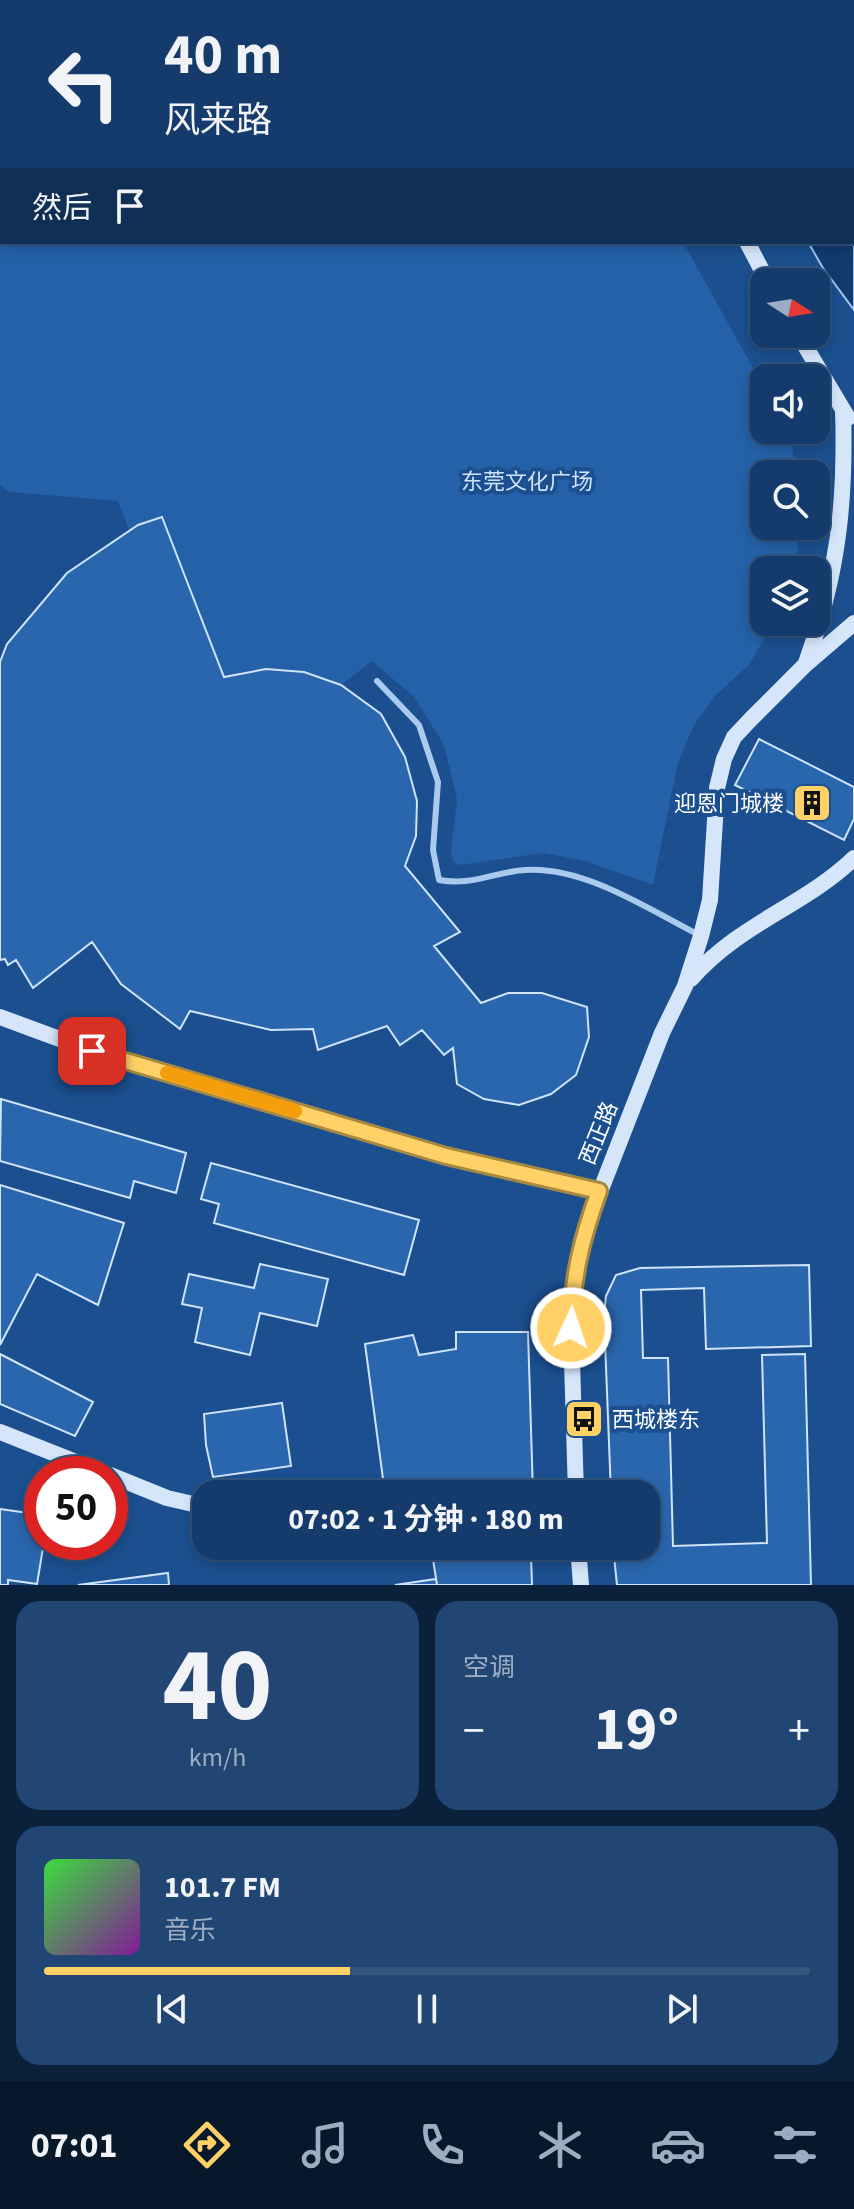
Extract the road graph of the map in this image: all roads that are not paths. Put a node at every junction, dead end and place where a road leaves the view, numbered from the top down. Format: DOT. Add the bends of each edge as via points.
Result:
graph roads {
  1 [pos="748,244"];
  2 [pos="761,268"];
  3 [pos="806,348"];
  4 [pos="843,410"];
  5 [pos="854,427"];
  6 [pos="854,623"];
  7 [pos="804,666"];
  8 [pos="377,681"];
  9 [pos="854,858"];
  10 [pos="701,936"];
  11 [pos="685,986"];
  12 [pos="0,1017"];
  13 [pos="599,1191"];
  14 [pos="0,1432"];
  15 [pos="60,1456"];
  16 [pos="576,1480"];
  17 [pos="128,1483"];
  18 [pos="192,1504"];
  19 [pos="579,1560"];
  20 [pos="581,1585"];
  1 -- 2 [label="main road"];
  3 -- 4 [label="main road"];
  4 -- 5 [label="main road"];
  4 -- 7 [label="main road" via="845,472 835,557"];
  6 -- 7 [label="main road, 西正路"];
  7 -- 10 [label="main road, 西正路" via="734,737 724,759 717,788 710,900"];
  8 -- 10 [label="lane" via="419,725 438,782 433,850 439,880 459,884 525,870 559,874 596,883"];
  9 -- 11 [label="main road, 西正路" via="735,938"];
  10 -- 11 [label="main road, 西正路"];
  11 -- 13 [label="main road, 西正路"];
  12 -- 13 [label="main road" via="92,1051 446,1156"];
  13 -- 16 [label="main road, 西正路" via="582,1238 573,1287"];
  14 -- 15 [label="main road"];
  17 -- 18 [label="main road"];
  19 -- 20 [label="main road"];
}
